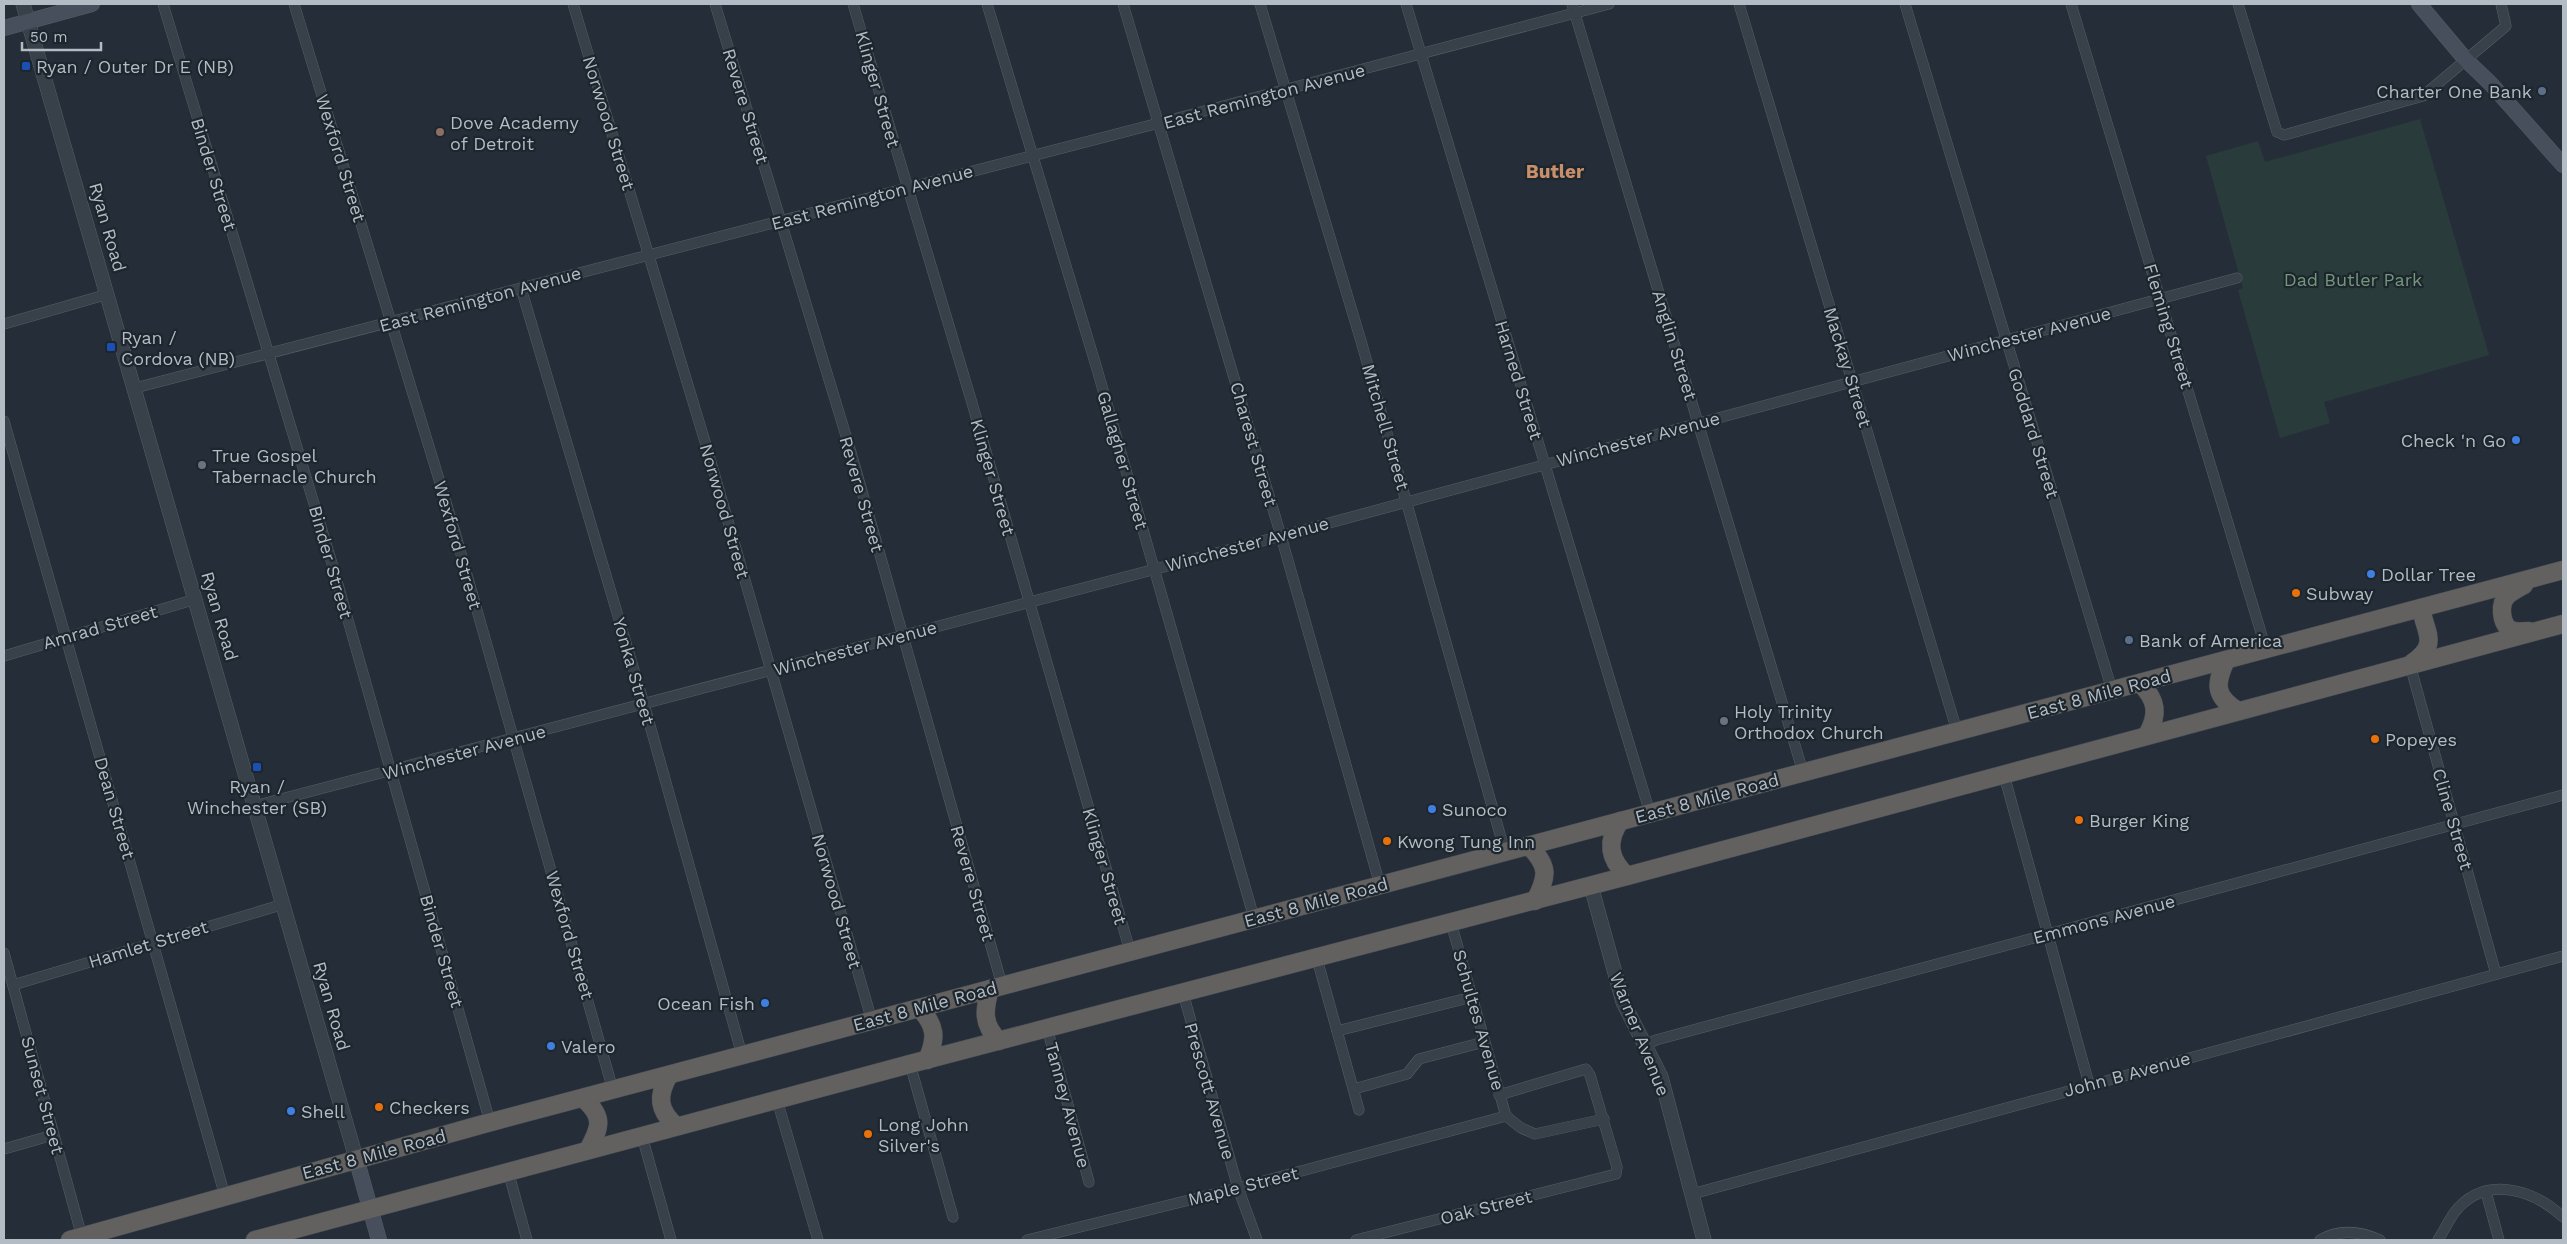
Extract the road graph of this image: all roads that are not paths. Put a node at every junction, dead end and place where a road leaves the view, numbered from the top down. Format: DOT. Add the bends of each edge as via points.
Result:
graph roads {
  1 [pos="24,4"];
  2 [pos="58,4"];
  3 [pos="92,4"];
  4 [pos="163,4"];
  5 [pos="294,4"];
  6 [pos="573,4"];
  7 [pos="715,4"];
  8 [pos="853,4"];
  9 [pos="987,4"];
  10 [pos="1123,4"];
  11 [pos="1260,4"];
  12 [pos="1406,4"];
  13 [pos="1609,4"];
  14 [pos="1739,4"];
  15 [pos="1905,4"];
  16 [pos="2071,4"];
  17 [pos="2238,4"];
  18 [pos="2419,4"];
  19 [pos="2501,4"];
  20 [pos="75,8"];
  21 [pos="1574,8"];
  22 [pos="28,22"];
  23 [pos="4,28"];
  24 [pos="1421,54"];
  25 [pos="2466,60"];
  26 [pos="1286,90"];
  27 [pos="1159,123"];
  28 [pos="1033,155"];
  29 [pos="2563,165"];
  30 [pos="907,189"];
  31 [pos="781,222"];
  32 [pos="649,255"];
  33 [pos="2237,278"];
  34 [pos="521,288"];
  35 [pos="108,294"];
  36 [pos="2160,299"];
  37 [pos="392,322"];
  38 [pos="4,324"];
  39 [pos="2007,340"];
  40 [pos="269,354"];
  41 [pos="1853,381"];
  42 [pos="135,388"];
  43 [pos="4,421"];
  44 [pos="1699,423"];
  45 [pos="1545,465"];
  46 [pos="1407,502"];
  47 [pos="1281,536"];
  48 [pos="1155,568"];
  49 [pos="2563,570"];
  50 [pos="196,599"];
  51 [pos="1029,602"];
  52 [pos="2421,608"];
  53 [pos="2557,625"];
  54 [pos="903,636"];
  55 [pos="66,637"];
  56 [pos="2266,649"];
  57 [pos="4,656"];
  58 [pos="2226,660"];
  59 [pos="2410,665"];
  60 [pos="771,670"];
  61 [pos="2140,683"];
  62 [pos="2112,690"];
  63 [pos="644,704"];
  64 [pos="2238,711"];
  65 [pos="1957,731"];
  66 [pos="2147,736"];
  67 [pos="514,739"];
  68 [pos="392,771"];
  69 [pos="1803,772"];
  70 [pos="2004,775"];
  71 [pos="2563,795"];
  72 [pos="256,806"];
  73 [pos="1650,813"];
  74 [pos="1620,821"];
  75 [pos="2455,824"];
  76 [pos="1529,846"];
  77 [pos="1505,852"];
  78 [pos="1627,876"];
  79 [pos="1380,885"];
  80 [pos="1591,886"];
  81 [pos="1535,901"];
  82 [pos="284,904"];
  83 [pos="1254,918"];
  84 [pos="1451,923"];
  85 [pos="2047,934"];
  86 [pos="154,942"];
  87 [pos="1130,951"];
  88 [pos="4,953"];
  89 [pos="2563,956"];
  90 [pos="1317,959"];
  91 [pos="2496,974"];
  92 [pos="9,980"];
  93 [pos="996,987"];
  94 [pos="1183,993"];
  95 [pos="1472,997"];
  96 [pos="919,1008"];
  97 [pos="872,1021"];
  98 [pos="1047,1028"];
  99 [pos="1337,1031"];
  100 [pos="999,1041"];
  101 [pos="1484,1042"];
  102 [pos="1645,1045"];
  103 [pos="742,1055"];
  104 [pos="918,1062"];
  105 [pos="669,1075"];
  106 [pos="2089,1084"];
  107 [pos="1354,1089"];
  108 [pos="613,1090"];
  109 [pos="1499,1095"];
  110 [pos="583,1098"];
  111 [pos="777,1100"];
  112 [pos="1360,1110"];
  113 [pos="1506,1116"];
  114 [pos="1604,1119"];
  115 [pos="490,1122"];
  116 [pos="676,1126"];
  117 [pos="53,1135"];
  118 [pos="642,1136"];
  119 [pos="4,1149"];
  120 [pos="588,1150"];
  121 [pos="356,1158"];
  122 [pos="508,1171"];
  123 [pos="1090,1182"];
  124 [pos="1238,1188"];
  125 [pos="2486,1192"];
  126 [pos="1692,1194"];
  127 [pos="225,1196"];
  128 [pos="370,1208"];
  129 [pos="2563,1217"];
  130 [pos="953,1218"];
  131 [pos="132,1223"];
  132 [pos="76,1238"];
  133 [pos="125,1240"];
  134 [pos="254,1240"];
  135 [pos="379,1240"];
  136 [pos="527,1240"];
  137 [pos="671,1240"];
  138 [pos="818,1240"];
  139 [pos="1027,1240"];
  140 [pos="1257,1240"];
  141 [pos="1356,1240"];
  142 [pos="1704,1240"];
  143 [pos="2320,1240"];
  144 [pos="2380,1240"];
  145 [pos="2438,1240"];
  146 [pos="2499,1240"];
  1 -- 22 [label="street, Ryan Road"];
  2 -- 20 [label="main road"];
  3 -- 20 [label="main road"];
  4 -- 40 [label="street, Binder Street"];
  5 -- 37 [label="street, Wexford Street"];
  6 -- 32 [label="street, Norwood Street"];
  7 -- 31 [label="street, Revere Street"];
  8 -- 30 [label="street, Klinger Street"];
  9 -- 28 [label="street, Gallagher Street"];
  10 -- 27 [label="street, Charest Street"];
  11 -- 26 [label="street, Mitchell Street"];
  12 -- 24 [label="street, Harned Street"];
  13 -- 21 [label="street, East Remington Avenue"];
  14 -- 41 [label="street, Mackay Street"];
  15 -- 39 [label="street, Goddard Street"];
  16 -- 36 [label="street, Fleming Street"];
  17 -- 25 [label="street" via="2280,134 2419,98"];
  18 -- 25 [label="main road"];
  19 -- 25 [label="street" via="2506,26"];
  20 -- 22 [label="main road"];
  21 -- 24 [label="street, East Remington Avenue"];
  21 -- 44 [label="street, Anglin Street"];
  22 -- 23 [label="main road"];
  22 -- 35 [label="street, Ryan Road"];
  24 -- 26 [label="street, East Remington Avenue"];
  24 -- 45 [label="street, Harned Street"];
  25 -- 29 [label="main road"];
  26 -- 27 [label="street, East Remington Avenue"];
  26 -- 46 [label="street, Mitchell Street"];
  27 -- 28 [label="street, East Remington Avenue"];
  27 -- 47 [label="street, Charest Street"];
  28 -- 30 [label="street, East Remington Avenue"];
  28 -- 48 [label="street, Gallagher Street"];
  30 -- 31 [label="street, East Remington Avenue"];
  30 -- 51 [label="street, Klinger Street"];
  31 -- 32 [label="street, East Remington Avenue"];
  31 -- 54 [label="street, Revere Street"];
  32 -- 34 [label="street, East Remington Avenue"];
  32 -- 60 [label="street, Norwood Street"];
  33 -- 36 [label="street, Winchester Avenue"];
  34 -- 37 [label="street, East Remington Avenue"];
  34 -- 63 [label="street, Yonka Street"];
  35 -- 38 [label="street"];
  35 -- 42 [label="street, Ryan Road"];
  36 -- 39 [label="street, Winchester Avenue"];
  36 -- 56 [label="street, Fleming Street"];
  37 -- 40 [label="street, East Remington Avenue"];
  37 -- 67 [label="street, Wexford Street"];
  39 -- 41 [label="street, Winchester Avenue"];
  39 -- 62 [label="street, Goddard Street"];
  40 -- 42 [label="street, East Remington Avenue"];
  40 -- 68 [label="street, Binder Street"];
  41 -- 44 [label="street, Winchester Avenue"];
  41 -- 65 [label="street, Mackay Street"];
  42 -- 50 [label="street, Ryan Road"];
  43 -- 55 [label="street, Dean Street"];
  44 -- 45 [label="street, Winchester Avenue"];
  44 -- 69 [label="street, Anglin Street"];
  45 -- 46 [label="street, Winchester Avenue"];
  45 -- 73 [label="street, Harned Street"];
  46 -- 47 [label="street, Winchester Avenue"];
  46 -- 77 [label="street, Mitchell Street"];
  47 -- 48 [label="street, Winchester Avenue"];
  47 -- 79 [label="street, Charest Street"];
  48 -- 51 [label="street, Winchester Avenue"];
  48 -- 83 [label="street, Gallagher Street"];
  49 -- 52 [label="highway, East 8 Mile Road"];
  49 -- 53 [label="highway" via="2518,589 2508,595 2502,606 2505,622 2516,632"];
  50 -- 55 [label="street, Amrad Street"];
  50 -- 72 [label="street, Ryan Road"];
  51 -- 54 [label="street, Winchester Avenue"];
  51 -- 87 [label="street, Klinger Street"];
  52 -- 56 [label="highway, East 8 Mile Road"];
  52 -- 59 [label="highway" via="2428,630 2428,645 2425,653"];
  53 -- 59 [label="highway"];
  54 -- 60 [label="street, Winchester Avenue"];
  54 -- 93 [label="street, Revere Street"];
  55 -- 57 [label="street, Amrad Street"];
  55 -- 86 [label="street, Dean Street"];
  56 -- 58 [label="highway, East 8 Mile Road"];
  58 -- 61 [label="highway, East 8 Mile Road"];
  58 -- 64 [label="highway" via="2219,680 2220,694"];
  59 -- 64 [label="highway"];
  59 -- 75 [label="street, Cline Street"];
  60 -- 63 [label="street, Winchester Avenue"];
  60 -- 97 [label="street, Norwood Street"];
  61 -- 62 [label="highway, East 8 Mile Road"];
  61 -- 66 [label="highway" via="2155,704 2155,717"];
  62 -- 65 [label="highway, East 8 Mile Road"];
  63 -- 67 [label="street, Winchester Avenue"];
  63 -- 103 [label="street, Yonka Street"];
  64 -- 66 [label="highway"];
  65 -- 69 [label="highway, East 8 Mile Road"];
  66 -- 70 [label="highway"];
  67 -- 68 [label="street, Winchester Avenue"];
  67 -- 108 [label="street, Wexford Street"];
  68 -- 72 [label="street, Winchester Avenue"];
  68 -- 115 [label="street, Binder Street"];
  69 -- 73 [label="highway, East 8 Mile Road"];
  70 -- 78 [label="highway"];
  70 -- 85 [label="street"];
  71 -- 75 [label="street, Emmons Avenue"];
  72 -- 82 [label="street, Ryan Road"];
  73 -- 74 [label="highway, East 8 Mile Road"];
  74 -- 76 [label="highway, East 8 Mile Road"];
  74 -- 78 [label="highway" via="1610,848 1614,862"];
  75 -- 85 [label="street, Emmons Avenue"];
  75 -- 91 [label="street, Cline Street"];
  76 -- 77 [label="highway, East 8 Mile Road"];
  76 -- 81 [label="highway" via="1541,859 1546,873"];
  77 -- 79 [label="highway, East 8 Mile Road"];
  78 -- 80 [label="highway"];
  79 -- 83 [label="highway, East 8 Mile Road"];
  80 -- 81 [label="highway"];
  80 -- 102 [label="street, Warner Avenue" via="1623,1002"];
  81 -- 84 [label="highway"];
  82 -- 86 [label="street, Hamlet Street"];
  82 -- 121 [label="street, Ryan Road"];
  83 -- 87 [label="highway, East 8 Mile Road"];
  84 -- 90 [label="highway"];
  84 -- 95 [label="street, Schultes Avenue"];
  85 -- 102 [label="street, Emmons Avenue"];
  85 -- 106 [label="street"];
  86 -- 92 [label="street, Hamlet Street"];
  86 -- 127 [label="street, Dean Street"];
  87 -- 93 [label="highway, East 8 Mile Road"];
  88 -- 92 [label="street, Sunset Street"];
  89 -- 91 [label="street, John B Avenue"];
  90 -- 94 [label="highway"];
  90 -- 99 [label="street"];
  91 -- 106 [label="street, John B Avenue"];
  92 -- 117 [label="street, Sunset Street"];
  93 -- 96 [label="highway, East 8 Mile Road"];
  93 -- 100 [label="highway" via="985,1005 985,1020"];
  94 -- 98 [label="highway"];
  94 -- 124 [label="street, Prescott Avenue"];
  95 -- 99 [label="street"];
  95 -- 101 [label="street, Schultes Avenue"];
  96 -- 97 [label="highway, East 8 Mile Road"];
  96 -- 104 [label="highway" via="935,1030 933,1046"];
  97 -- 103 [label="highway, East 8 Mile Road"];
  98 -- 100 [label="highway"];
  98 -- 123 [label="street, Tanney Avenue"];
  99 -- 107 [label="street"];
  100 -- 104 [label="highway"];
  101 -- 107 [label="street" via="1419,1059 1406,1074"];
  101 -- 109 [label="street, Schultes Avenue"];
  102 -- 126 [label="street, Warner Avenue" via="1661,1077"];
  103 -- 105 [label="highway, East 8 Mile Road"];
  104 -- 111 [label="highway"];
  104 -- 130 [label="street"];
  105 -- 108 [label="highway, East 8 Mile Road"];
  105 -- 116 [label="highway" via="660,1101 664,1113"];
  106 -- 126 [label="street, John B Avenue"];
  107 -- 112 [label="street"];
  108 -- 110 [label="highway, East 8 Mile Road"];
  109 -- 113 [label="street, Schultes Avenue"];
  109 -- 114 [label="street" via="1586,1070"];
  110 -- 115 [label="highway, East 8 Mile Road"];
  110 -- 120 [label="highway" via="595,1111 599,1123"];
  111 -- 116 [label="highway"];
  111 -- 138 [label="street"];
  113 -- 114 [label="street" via="1521,1128 1536,1134"];
  113 -- 124 [label="street, Maple Street"];
  114 -- 141 [label="street, Oak Street" via="1616,1174"];
  115 -- 121 [label="highway, East 8 Mile Road"];
  116 -- 118 [label="highway"];
  117 -- 119 [label="street"];
  117 -- 132 [label="street, Sunset Street"];
  118 -- 120 [label="highway"];
  118 -- 137 [label="street"];
  120 -- 122 [label="highway"];
  121 -- 127 [label="highway, East 8 Mile Road"];
  121 -- 128 [label="main road, Ryan Road"];
  122 -- 128 [label="highway"];
  122 -- 136 [label="street"];
  124 -- 139 [label="street, Maple Street"];
  124 -- 140 [label="street, Prescott Avenue"];
  125 -- 129 [label="street" via="2508,1189 2522,1192 2550,1204"];
  125 -- 145 [label="street" via="2454,1213"];
  125 -- 146 [label="street"];
  126 -- 142 [label="street, Warner Avenue"];
  127 -- 131 [label="highway, East 8 Mile Road"];
  128 -- 134 [label="highway"];
  128 -- 135 [label="main road, Ryan Road"];
  131 -- 132 [label="highway, East 8 Mile Road"];
  131 -- 133 [label="highway"];
  143 -- 144 [label="street" via="2345,1232"];
}
